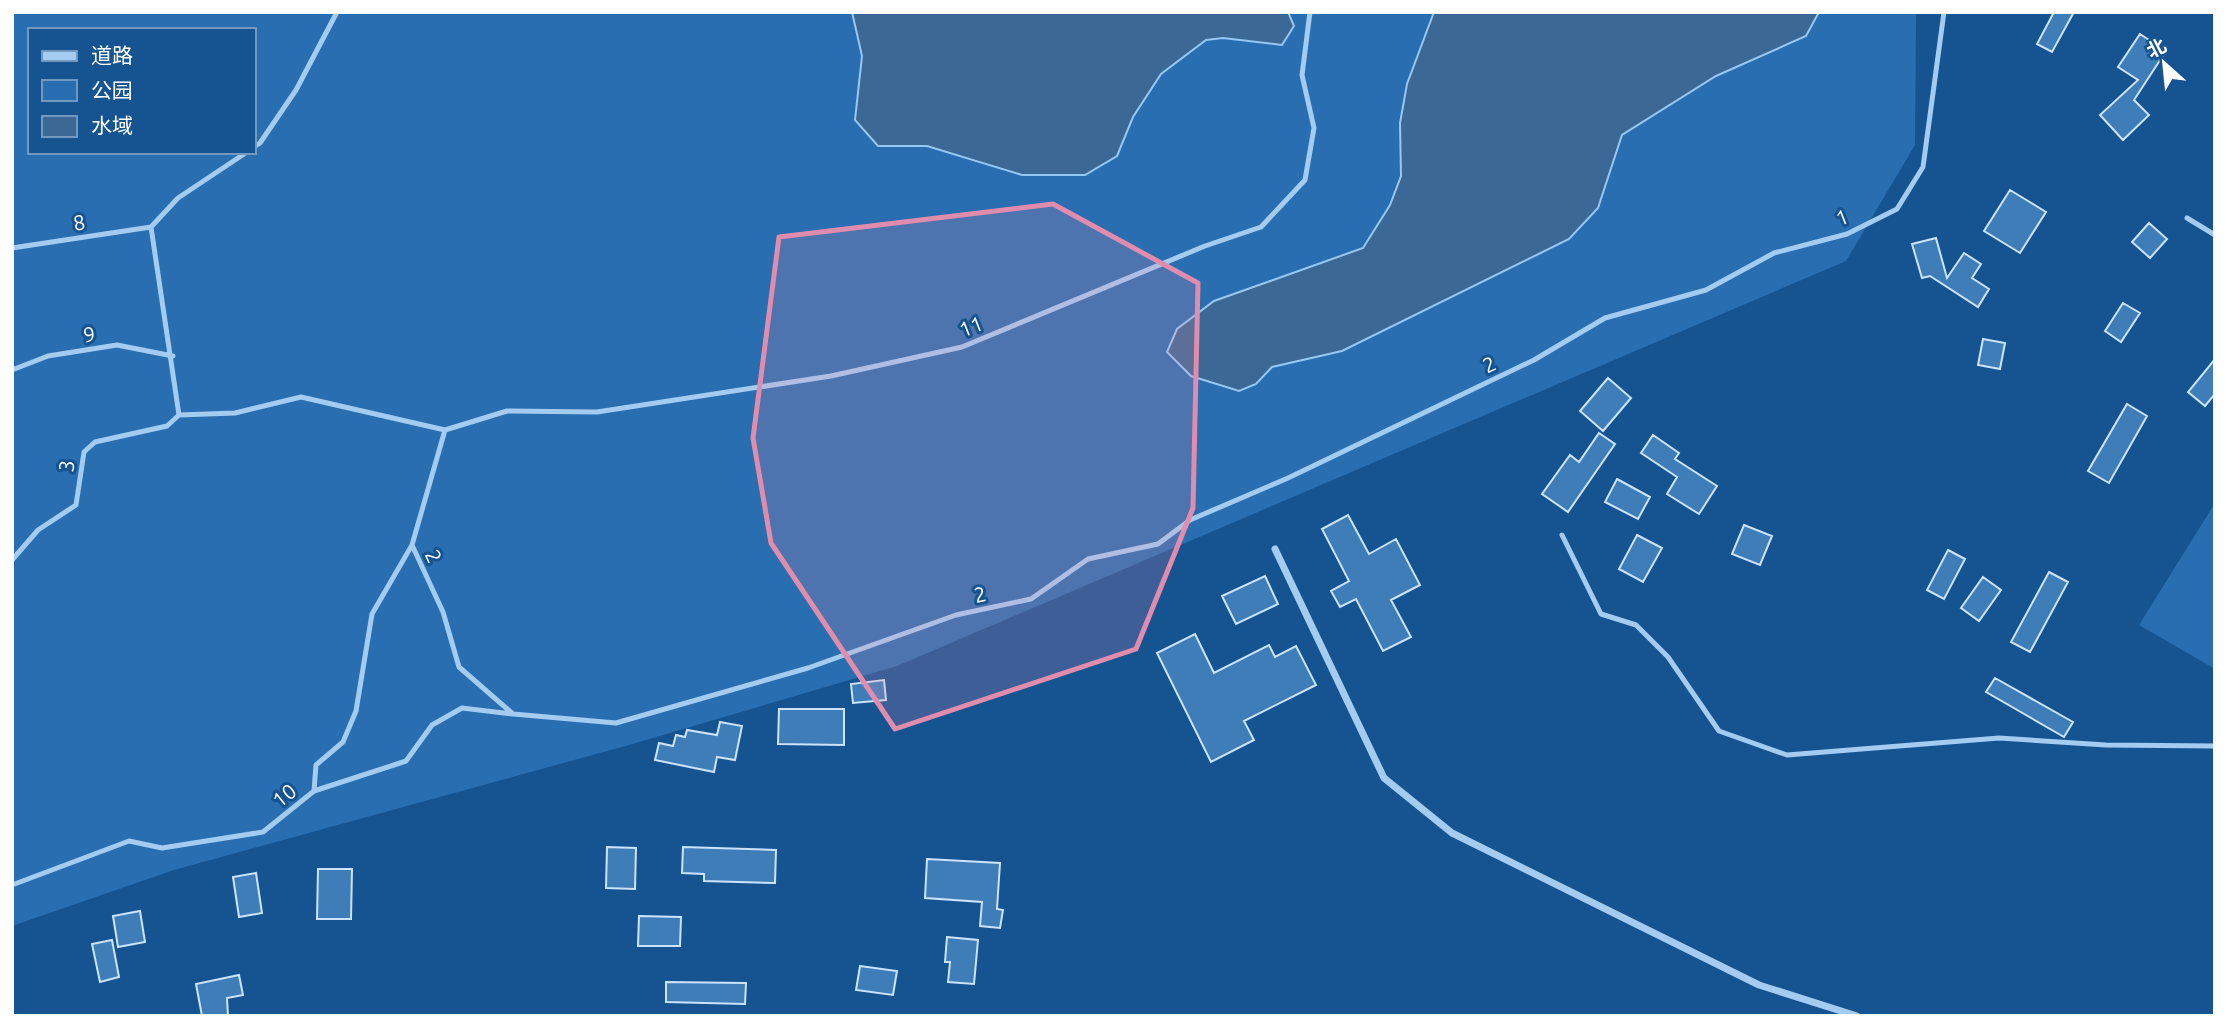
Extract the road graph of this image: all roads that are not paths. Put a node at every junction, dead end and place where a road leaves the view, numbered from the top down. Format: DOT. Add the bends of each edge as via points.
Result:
graph roads {
  1 [pos="337,12"];
  2 [pos="1310,12"];
  3 [pos="1944,12"];
  4 [pos="256,146"];
  5 [pos="244,154"];
  6 [pos="2187,218"];
  7 [pos="151,227"];
  8 [pos="2215,234"];
  9 [pos="12,248"];
  10 [pos="1605,318"];
  11 [pos="173,356"];
  12 [pos="12,370"];
  13 [pos="179,415"];
  14 [pos="445,430"];
  15 [pos="1562,535"];
  16 [pos="412,545"];
  17 [pos="1275,549"];
  18 [pos="12,560"];
  19 [pos="513,714"];
  20 [pos="2215,746"];
  21 [pos="314,791"];
  22 [pos="12,885"];
  23 [pos="1857,1016"];
  1 -- 4 [label="lane" via="296,90"];
  2 -- 14 [label="lane, 11" via="1302,75 1314,128 1305,180 1261,227 962,347 831,376 597,412 507,411"];
  3 -- 10 [label="lane, 1" via="1923,166 1897,209 1847,234 1774,253 1706,290"];
  5 -- 7 [label="lane" via="178,198"];
  6 -- 8 [label="lane"];
  7 -- 9 [label="lane, 8"];
  7 -- 11 [label="lane"];
  10 -- 19 [label="lane, 2" via="1534,360 1190,520 1158,544 1088,559 1031,599 956,615 808,668 615,723"];
  11 -- 12 [label="lane, 9" via="117,345 48,356"];
  11 -- 13 [label="lane"];
  13 -- 14 [label="lane" via="234,413 301,397"];
  13 -- 18 [label="lane, 3" via="167,426 94,442 84,452 76,505 38,530"];
  14 -- 16 [label="lane, 10"];
  15 -- 20 [label="lane" via="1601,614 1636,625 1668,657 1719,731 1787,755 1999,738"];
  16 -- 19 [label="lane, 2" via="443,612 459,667"];
  16 -- 21 [label="lane, 10" via="372,614 356,711 343,742 316,765"];
  17 -- 23 [label="street" via="1384,778 1452,833 1759,985"];
  19 -- 21 [label="lane" via="462,708 432,725 406,761"];
  21 -- 22 [label="lane, 10" via="263,832 162,848 128,841"];
}
